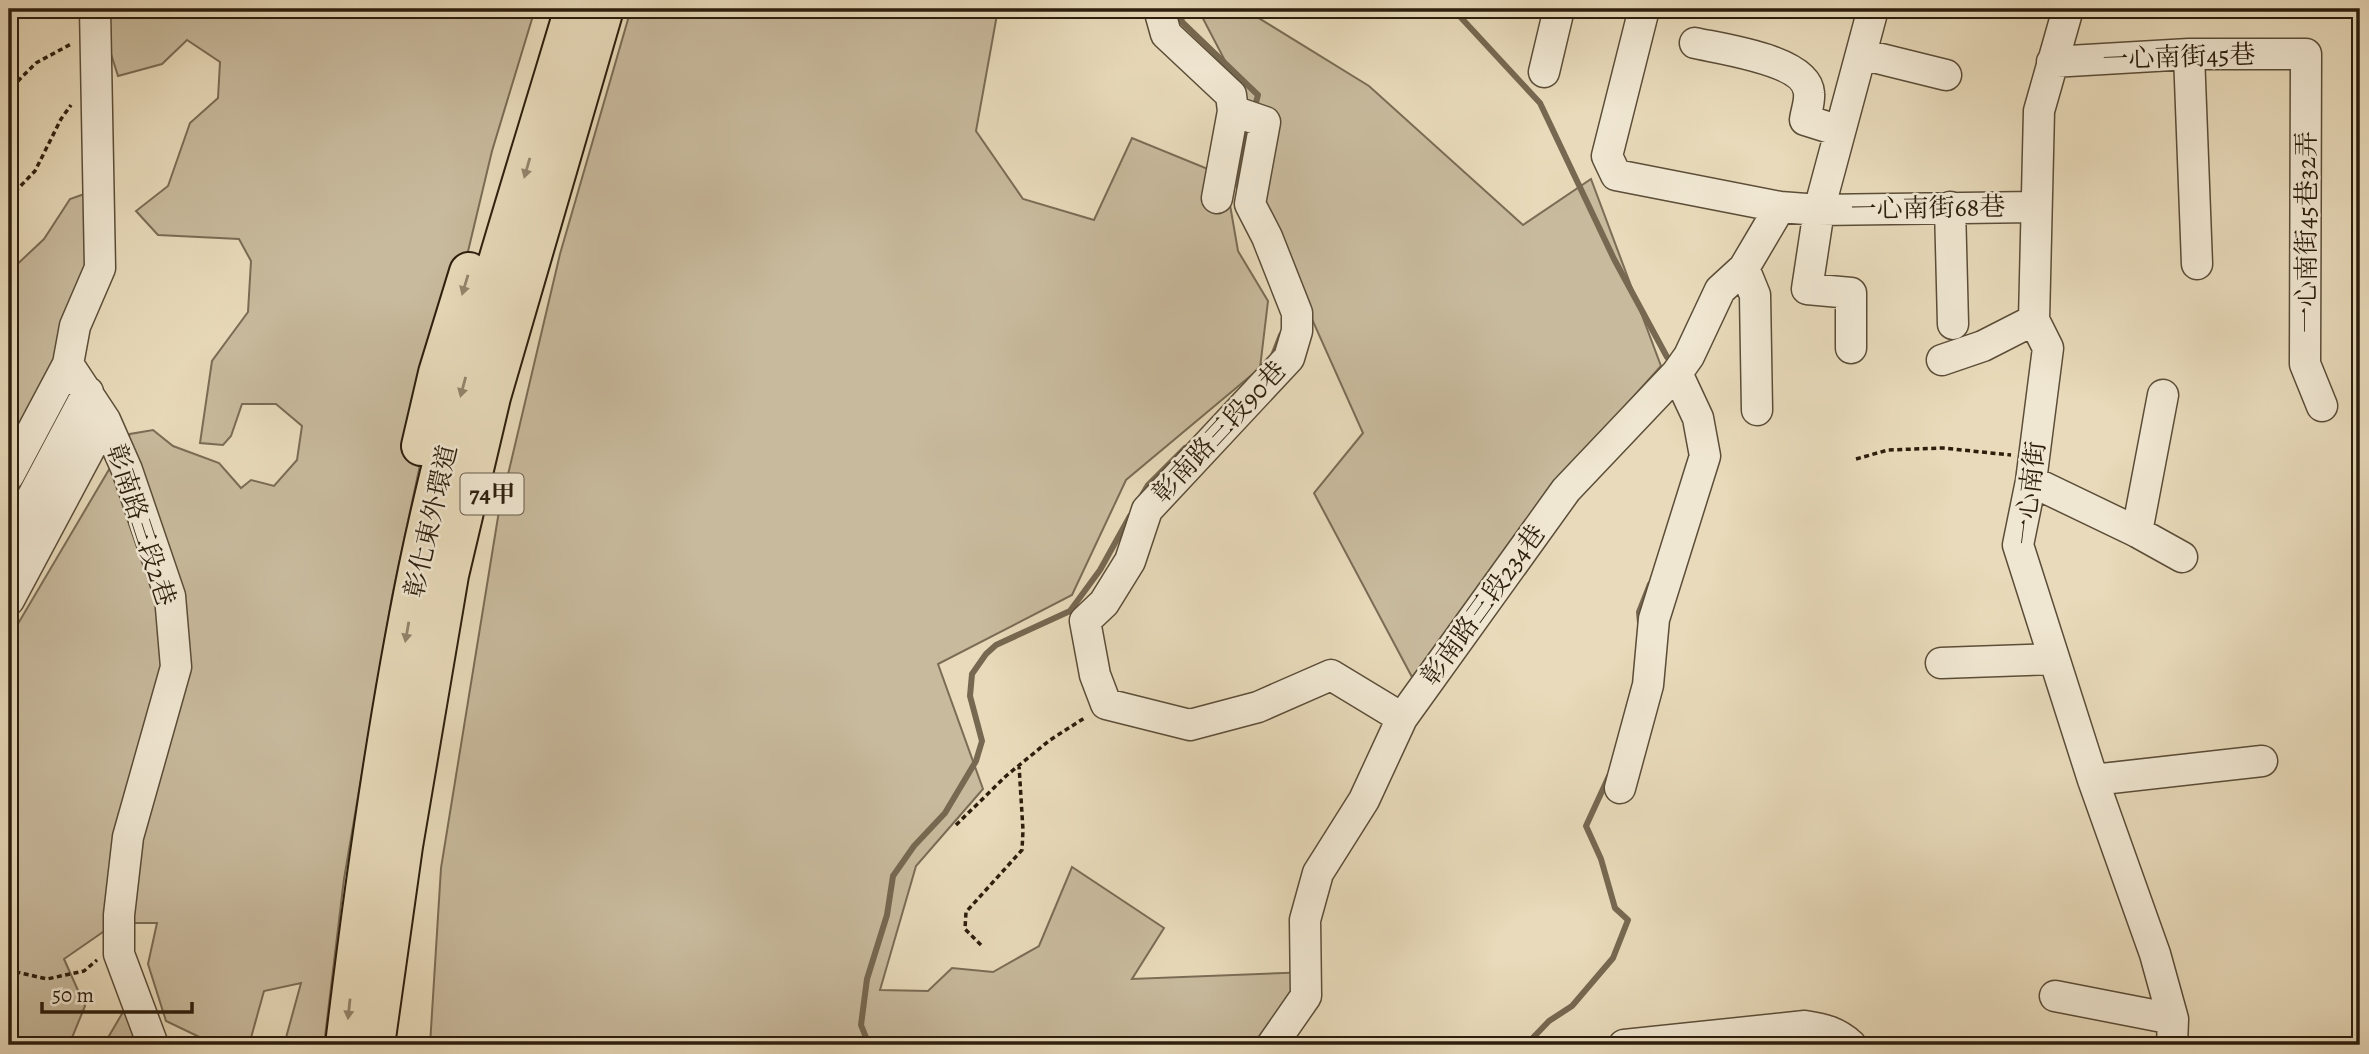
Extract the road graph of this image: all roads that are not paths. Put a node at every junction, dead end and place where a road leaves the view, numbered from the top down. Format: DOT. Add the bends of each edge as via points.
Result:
graph roads {
  1 [pos="550,9"];
  2 [pos="574,9"];
  3 [pos="1158,9"];
  4 [pos="1559,9"];
  5 [pos="1644,9"];
  6 [pos="1874,9"];
  7 [pos="2068,9"];
  8 [pos="619,11"];
  9 [pos="95,21"];
  10 [pos="1695,43"];
  11 [pos="1861,54"];
  12 [pos="2189,54"];
  13 [pos="2306,54"];
  14 [pos="2052,62"];
  15 [pos="1544,72"];
  16 [pos="1947,75"];
  17 [pos="1233,111"];
  18 [pos="1840,131"];
  19 [pos="1217,198"];
  20 [pos="1780,206"];
  21 [pos="2036,206"];
  22 [pos="1950,207"];
  23 [pos="1819,210"];
  24 [pos="2197,264"];
  25 [pos="1744,268"];
  26 [pos="2034,320"];
  27 [pos="1954,324"];
  28 [pos="1852,348"];
  29 [pos="1942,360"];
  30 [pos="68,363"];
  31 [pos="1677,373"];
  32 [pos="89,392"];
  33 [pos="2163,395"];
  34 [pos="2322,406"];
  35 [pos="1757,410"];
  36 [pos="105,420"];
  37 [pos="2033,469"];
  38 [pos="9,475"];
  39 [pos="2137,532"];
  40 [pos="9,541"];
  41 [pos="2182,557"];
  42 [pos="9,600"];
  43 [pos="2054,659"];
  44 [pos="1941,663"];
  45 [pos="1402,718"];
  46 [pos="404,746"];
  47 [pos="2263,761"];
  48 [pos="2093,780"];
  49 [pos="1620,788"];
  50 [pos="368,976"];
  51 [pos="2055,996"];
  52 [pos="2173,1032"];
  53 [pos="1728,1039"];
  54 [pos="153,1045"];
  55 [pos="345,1045"];
  56 [pos="375,1045"];
  57 [pos="1272,1045"];
  58 [pos="1632,1045"];
  59 [pos="1851,1045"];
  1 -- 50 [label="main road, 74甲, one-way" via="438,373 393,569 361,741 351,839"];
  2 -- 46 [label="main road, 彰化東外環道 / 74甲, one-way" via="456,414 418,570"];
  3 -- 17 [label="street" via="1166,34 1231,95"];
  4 -- 15 [label="street"];
  5 -- 20 [label="street, 一心南街68巷" via="1607,156 1616,175"];
  6 -- 11 [label="street"];
  7 -- 14 [label="street, 一心南街"];
  8 -- 46 [label="main road, 彰化東外環道 / 74甲" via="491,397"];
  8 -- 50 [label="main road, 74甲" via="514,403 472,579 437,759"];
  9 -- 30 [label="street" via="100,268 75,326"];
  10 -- 18 [label="street" via="1770,60 1802,78 1810,92 1805,120"];
  11 -- 16 [label="street"];
  11 -- 18 [label="street"];
  12 -- 13 [label="street, 一心南街45巷"];
  12 -- 14 [label="street, 一心南街45巷"];
  12 -- 24 [label="street"];
  13 -- 34 [label="street, 一心南街45巷32弄" via="2305,364"];
  14 -- 21 [label="street, 一心南街" via="2039,111"];
  17 -- 19 [label="street"];
  17 -- 45 [label="street, 彰南路三段90巷" via="1265,122 1250,204 1297,313 1297,331 1289,359 1147,510 1130,561 1104,603 1085,621 1095,675 1106,704 1190,725 1258,707 1331,675"];
  18 -- 23 [label="street"];
  20 -- 23 [label="street, 一心南街68巷"];
  20 -- 25 [label="street, 彰南路三段234巷"];
  21 -- 22 [label="street, 一心南街68巷"];
  21 -- 26 [label="street, 一心南街"];
  22 -- 23 [label="street, 一心南街68巷"];
  22 -- 27 [label="street"];
  23 -- 28 [label="street" via="1807,289 1852,293"];
  25 -- 31 [label="street, 彰南路三段234巷" via="1720,290"];
  25 -- 35 [label="street" via="1755,295"];
  26 -- 29 [label="street" via="1983,346"];
  26 -- 37 [label="street, 一心南街" via="2048,348"];
  30 -- 32 [label="street, 彰南路三段2巷"];
  30 -- 38 [label="street"];
  31 -- 45 [label="street, 彰南路三段234巷" via="1566,490"];
  31 -- 49 [label="street" via="1698,418 1705,456 1654,619 1648,685"];
  32 -- 36 [label="street, 彰南路三段2巷"];
  32 -- 40 [label="street"];
  33 -- 39 [label="street"];
  36 -- 42 [label="street"];
  36 -- 54 [label="street, 彰南路三段2巷" via="170,596 176,667 128,837 119,915 118,954"];
  37 -- 39 [label="street"];
  37 -- 43 [label="street, 一心南街" via="2018,545"];
  39 -- 41 [label="street"];
  43 -- 44 [label="street"];
  43 -- 48 [label="street, 一心南街"];
  45 -- 57 [label="street, 彰南路三段234巷" via="1364,800 1318,873 1306,920 1306,996"];
  46 -- 50 [label="main road, 彰化東外環道 / 74甲"];
  47 -- 48 [label="street"];
  48 -- 52 [label="street, 一心南街" via="2155,954"];
  50 -- 55 [label="main road, 彰化東外環道 / 74甲, one-way"];
  50 -- 56 [label="main road, 彰化東外環道 / 74甲"];
  51 -- 52 [label="street"];
  53 -- 58 [label="street"];
  53 -- 59 [label="street" via="1805,1026 1826,1029"];
}
